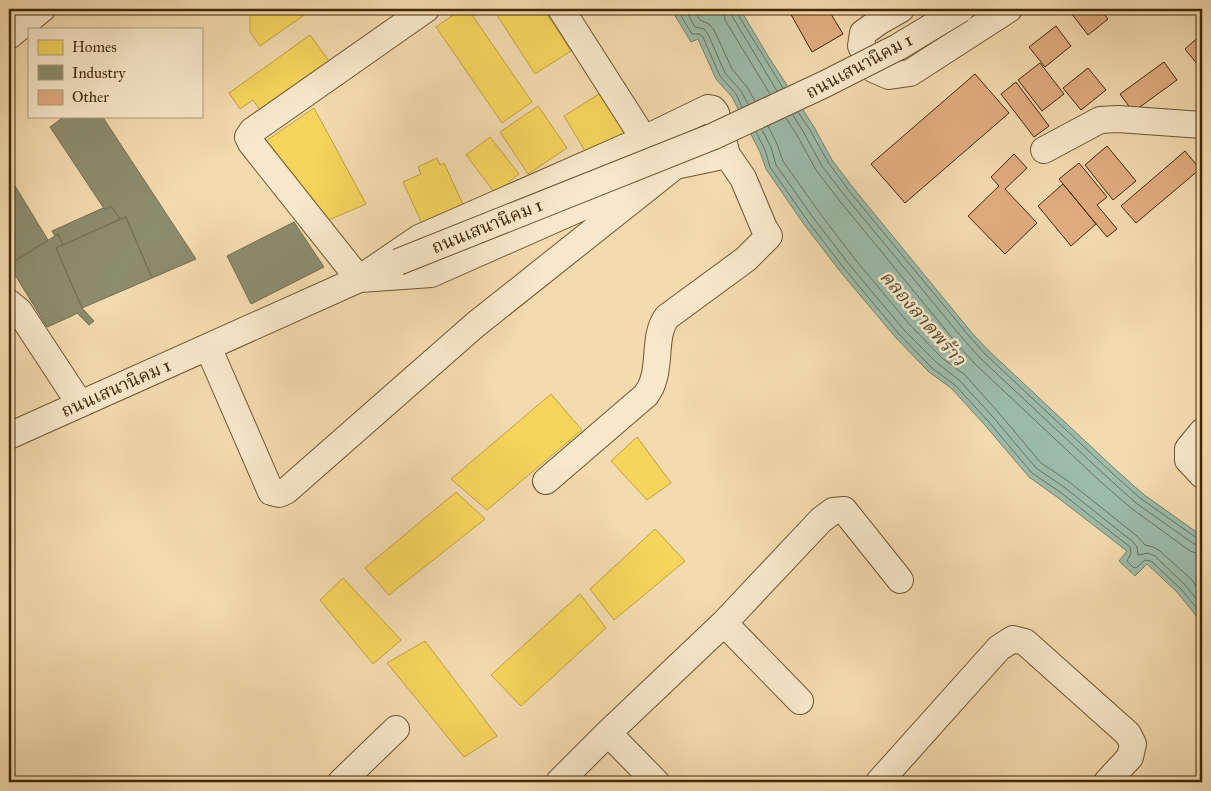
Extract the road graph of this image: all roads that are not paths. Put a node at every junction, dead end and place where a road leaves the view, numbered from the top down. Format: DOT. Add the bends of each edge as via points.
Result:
graph roads {
  1 [pos="42,9"];
  2 [pos="426,9"];
  3 [pos="561,9"];
  4 [pos="901,9"];
  5 [pos="962,9"];
  6 [pos="1009,9"];
  7 [pos="9,36"];
  8 [pos="1202,126"];
  9 [pos="644,138"];
  10 [pos="1044,150"];
  11 [pos="727,155"];
  12 [pos="675,166"];
  13 [pos="359,278"];
  14 [pos="9,303"];
  15 [pos="208,347"];
  16 [pos="80,404"];
  17 [pos="1202,432"];
  18 [pos="9,436"];
  19 [pos="1202,475"];
  20 [pos="546,481"];
  21 [pos="900,580"];
  22 [pos="724,623"];
  23 [pos="800,701"];
  24 [pos="396,729"];
  25 [pos="608,733"];
  26 [pos="341,782"];
  27 [pos="559,782"];
  28 [pos="656,782"];
  29 [pos="879,782"];
  30 [pos="1107,782"];
  1 -- 7 [label="street"];
  2 -- 13 [label="street" via="252,131 248,137"];
  3 -- 9 [label="street"];
  4 -- 6 [label="street" via="863,33 861,46 873,69 890,76 910,73"];
  5 -- 13 [label="street, ถนนเสนานิคม 1, bridge" via="898,47 714,136"];
  8 -- 10 [label="street" via="1100,120"];
  9 -- 11 [label="street" via="708,108 713,109"];
  9 -- 13 [label="street" via="419,238"];
  11 -- 12 [label="street"];
  11 -- 20 [label="street" via="743,178 770,236 746,259 666,317 661,325 655,375 646,394"];
  12 -- 13 [label="street" via="431,274"];
  12 -- 15 [label="street" via="483,319 286,491 271,492"];
  13 -- 15 [label="street, ถนนเสนานิคม 1"];
  14 -- 16 [label="street" via="19,311"];
  15 -- 16 [label="street, ถนนเสนานิคม 1"];
  16 -- 18 [label="street, ถนนเสนานิคม 1"];
  17 -- 19 [label="street" via="1188,449 1188,460"];
  21 -- 22 [label="street" via="844,510 833,511"];
  22 -- 23 [label="street"];
  22 -- 25 [label="street"];
  24 -- 26 [label="street"];
  25 -- 27 [label="street"];
  25 -- 28 [label="street"];
  29 -- 30 [label="street" via="999,648 1013,640 1025,642 1128,734 1133,744 1130,757"];
}
